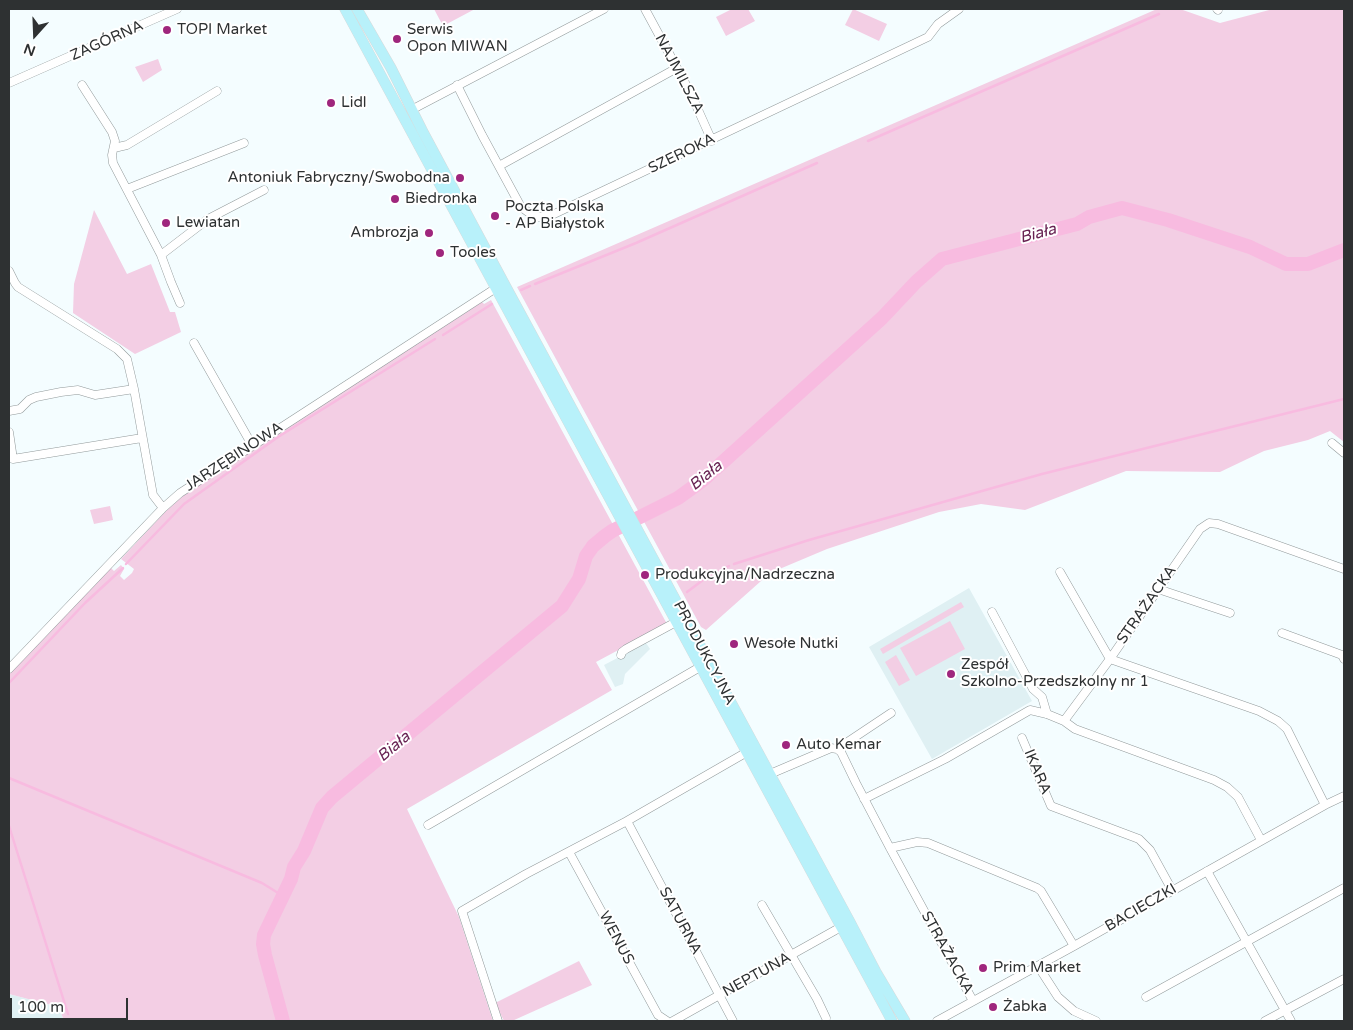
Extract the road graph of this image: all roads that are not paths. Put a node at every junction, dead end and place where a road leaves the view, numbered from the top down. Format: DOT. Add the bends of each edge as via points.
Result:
graph roads {
  1 [pos="177,9"];
  2 [pos="345,9"];
  3 [pos="357,9"];
  4 [pos="604,9"];
  5 [pos="645,9"];
  6 [pos="959,9"];
  7 [pos="677,68"];
  8 [pos="9,83"];
  9 [pos="82,85"];
  10 [pos="457,85"];
  11 [pos="217,91"];
  12 [pos="413,109"];
  13 [pos="402,116"];
  14 [pos="712,141"];
  15 [pos="244,143"];
  16 [pos="114,148"];
  17 [pos="499,166"];
  18 [pos="127,189"];
  19 [pos="264,190"];
  20 [pos="161,255"];
  21 [pos="9,271"];
  22 [pos="500,286"];
  23 [pos="180,303"];
  24 [pos="194,343"];
  25 [pos="134,388"];
  26 [pos="9,411"];
  27 [pos="9,432"];
  28 [pos="142,438"];
  29 [pos="1332,443"];
  30 [pos="252,444"];
  31 [pos="1344,453"];
  32 [pos="163,508"];
  33 [pos="633,531"];
  34 [pos="1344,569"];
  35 [pos="1060,572"];
  36 [pos="1158,589"];
  37 [pos="992,612"];
  38 [pos="1230,613"];
  39 [pos="676,622"];
  40 [pos="1282,633"];
  41 [pos="621,656"];
  42 [pos="1110,659"];
  43 [pos="1344,659"];
  44 [pos="700,667"];
  45 [pos="9,669"];
  46 [pos="891,713"];
  47 [pos="1047,714"];
  48 [pos="1064,721"];
  49 [pos="1022,738"];
  50 [pos="838,749"];
  51 [pos="747,752"];
  52 [pos="770,774"];
  53 [pos="1344,796"];
  54 [pos="864,799"];
  55 [pos="1325,805"];
  56 [pos="627,821"];
  57 [pos="428,825"];
  58 [pos="1261,840"];
  59 [pos="890,848"];
  60 [pos="569,852"];
  61 [pos="1207,871"];
  62 [pos="1344,888"];
  63 [pos="1172,890"];
  64 [pos="762,905"];
  65 [pos="850,922"];
  66 [pos="841,927"];
  67 [pos="1244,942"];
  68 [pos="1074,946"];
  69 [pos="792,956"];
  70 [pos="1038,966"];
  71 [pos="1344,979"];
  72 [pos="719,996"];
  73 [pos="1146,997"];
  74 [pos="973,1001"];
  75 [pos="1285,1010"];
  76 [pos="826,1018"];
  77 [pos="498,1021"];
  78 [pos="667,1021"];
  79 [pos="673,1021"];
  80 [pos="733,1021"];
  81 [pos="892,1021"];
  82 [pos="905,1021"];
  83 [pos="937,1021"];
  84 [pos="1096,1021"];
  85 [pos="1265,1021"];
  86 [pos="1291,1021"];
  1 -- 8 [label="street, ZAGÓRNA"];
  2 -- 13 [label="main road"];
  3 -- 12 [label="main road"];
  4 -- 10 [label="street"];
  5 -- 7 [label="street, NAJMILSZA"];
  6 -- 14 [label="street, SZEROKA" via="938,24 928,38"];
  7 -- 14 [label="street, NAJMILSZA"];
  7 -- 17 [label="street"];
  9 -- 16 [label="street" via="112,132"];
  10 -- 12 [label="street"];
  10 -- 17 [label="street, SZEROKA"];
  11 -- 16 [label="street" via="127,145"];
  12 -- 13 [label="main road"];
  12 -- 22 [label="main road"];
  13 -- 22 [label="main road"];
  14 -- 17 [label="street, SZEROKA" via="552,215 539,217 521,207"];
  15 -- 18 [label="street"];
  16 -- 18 [label="street" via="113,163"];
  18 -- 20 [label="street"];
  19 -- 20 [label="street" via="208,219"];
  20 -- 23 [label="street"];
  21 -- 25 [label="street" via="18,287 122,352 128,361"];
  22 -- 30 [label="street, JARZĘBINOWA"];
  22 -- 33 [label="main road, PRODUKCYJNA"];
  24 -- 30 [label="street"];
  25 -- 26 [label="street" via="95,394 78,390 61,392 36,397 20,409"];
  25 -- 28 [label="street"];
  27 -- 28 [label="street" via="14,460"];
  28 -- 32 [label="street" via="153,495"];
  29 -- 31 [label="street"];
  30 -- 32 [label="street, JARZĘBINOWA"];
  32 -- 45 [label="street, JARZĘBINOWA"];
  33 -- 39 [label="main road, PRODUKCYJNA"];
  33 -- 52 [label="main road, PRODUKCYJNA"];
  34 -- 36 [label="street, STRAŻACKA" via="1209,523 1200,530"];
  35 -- 42 [label="street"];
  36 -- 38 [label="street"];
  36 -- 42 [label="street, STRAŻACKA"];
  37 -- 47 [label="street" via="1033,689 1042,697"];
  39 -- 41 [label="street" via="626,648"];
  39 -- 44 [label="main road, PRODUKCYJNA"];
  40 -- 43 [label="street" via="1342,655"];
  42 -- 48 [label="street, STRAŻACKA"];
  42 -- 55 [label="street" via="1259,711 1278,721 1287,729"];
  44 -- 51 [label="main road, PRODUKCYJNA"];
  44 -- 57 [label="street, PRODUKCYJNA"];
  46 -- 50 [label="street"];
  47 -- 48 [label="street"];
  47 -- 54 [label="street" via="1030,710 943,760"];
  48 -- 58 [label="street" via="1075,729 1226,787 1238,796"];
  49 -- 63 [label="street, IKARA" via="1051,806 1139,839 1150,850"];
  50 -- 52 [label="street" via="831,748"];
  50 -- 54 [label="street, STRAŻACKA"];
  51 -- 56 [label="street"];
  51 -- 66 [label="main road, PRODUKCYJNA"];
  52 -- 65 [label="main road, PRODUKCYJNA"];
  53 -- 55 [label="street, BACIECZKI"];
  54 -- 59 [label="street, STRAŻACKA"];
  55 -- 58 [label="street, BACIECZKI"];
  56 -- 60 [label="street"];
  56 -- 72 [label="street, SATURNA"];
  58 -- 61 [label="street, BACIECZKI"];
  59 -- 68 [label="street" via="928,843 1037,888"];
  59 -- 74 [label="street, STRAŻACKA"];
  60 -- 77 [label="street" via="462,911"];
  60 -- 78 [label="street, WENUS" via="658,1015"];
  61 -- 63 [label="street, BACIECZKI"];
  61 -- 67 [label="street"];
  62 -- 67 [label="street"];
  63 -- 68 [label="street, BACIECZKI"];
  64 -- 69 [label="street"];
  65 -- 66 [label="main road"];
  65 -- 82 [label="main road, PRODUKCYJNA"];
  66 -- 69 [label="street, NEPTUNA"];
  66 -- 81 [label="main road, PRODUKCYJNA"];
  67 -- 73 [label="street"];
  67 -- 75 [label="street"];
  68 -- 70 [label="street, BACIECZKI"];
  69 -- 72 [label="street, NEPTUNA"];
  69 -- 76 [label="street"];
  70 -- 74 [label="street, BACIECZKI"];
  70 -- 84 [label="street" via="1058,997 1074,1011"];
  71 -- 75 [label="street"];
  72 -- 79 [label="street, NEPTUNA"];
  72 -- 80 [label="street, SATURNA"];
  74 -- 83 [label="street, BACIECZKI"];
  75 -- 85 [label="street"];
  75 -- 86 [label="street"];
}
